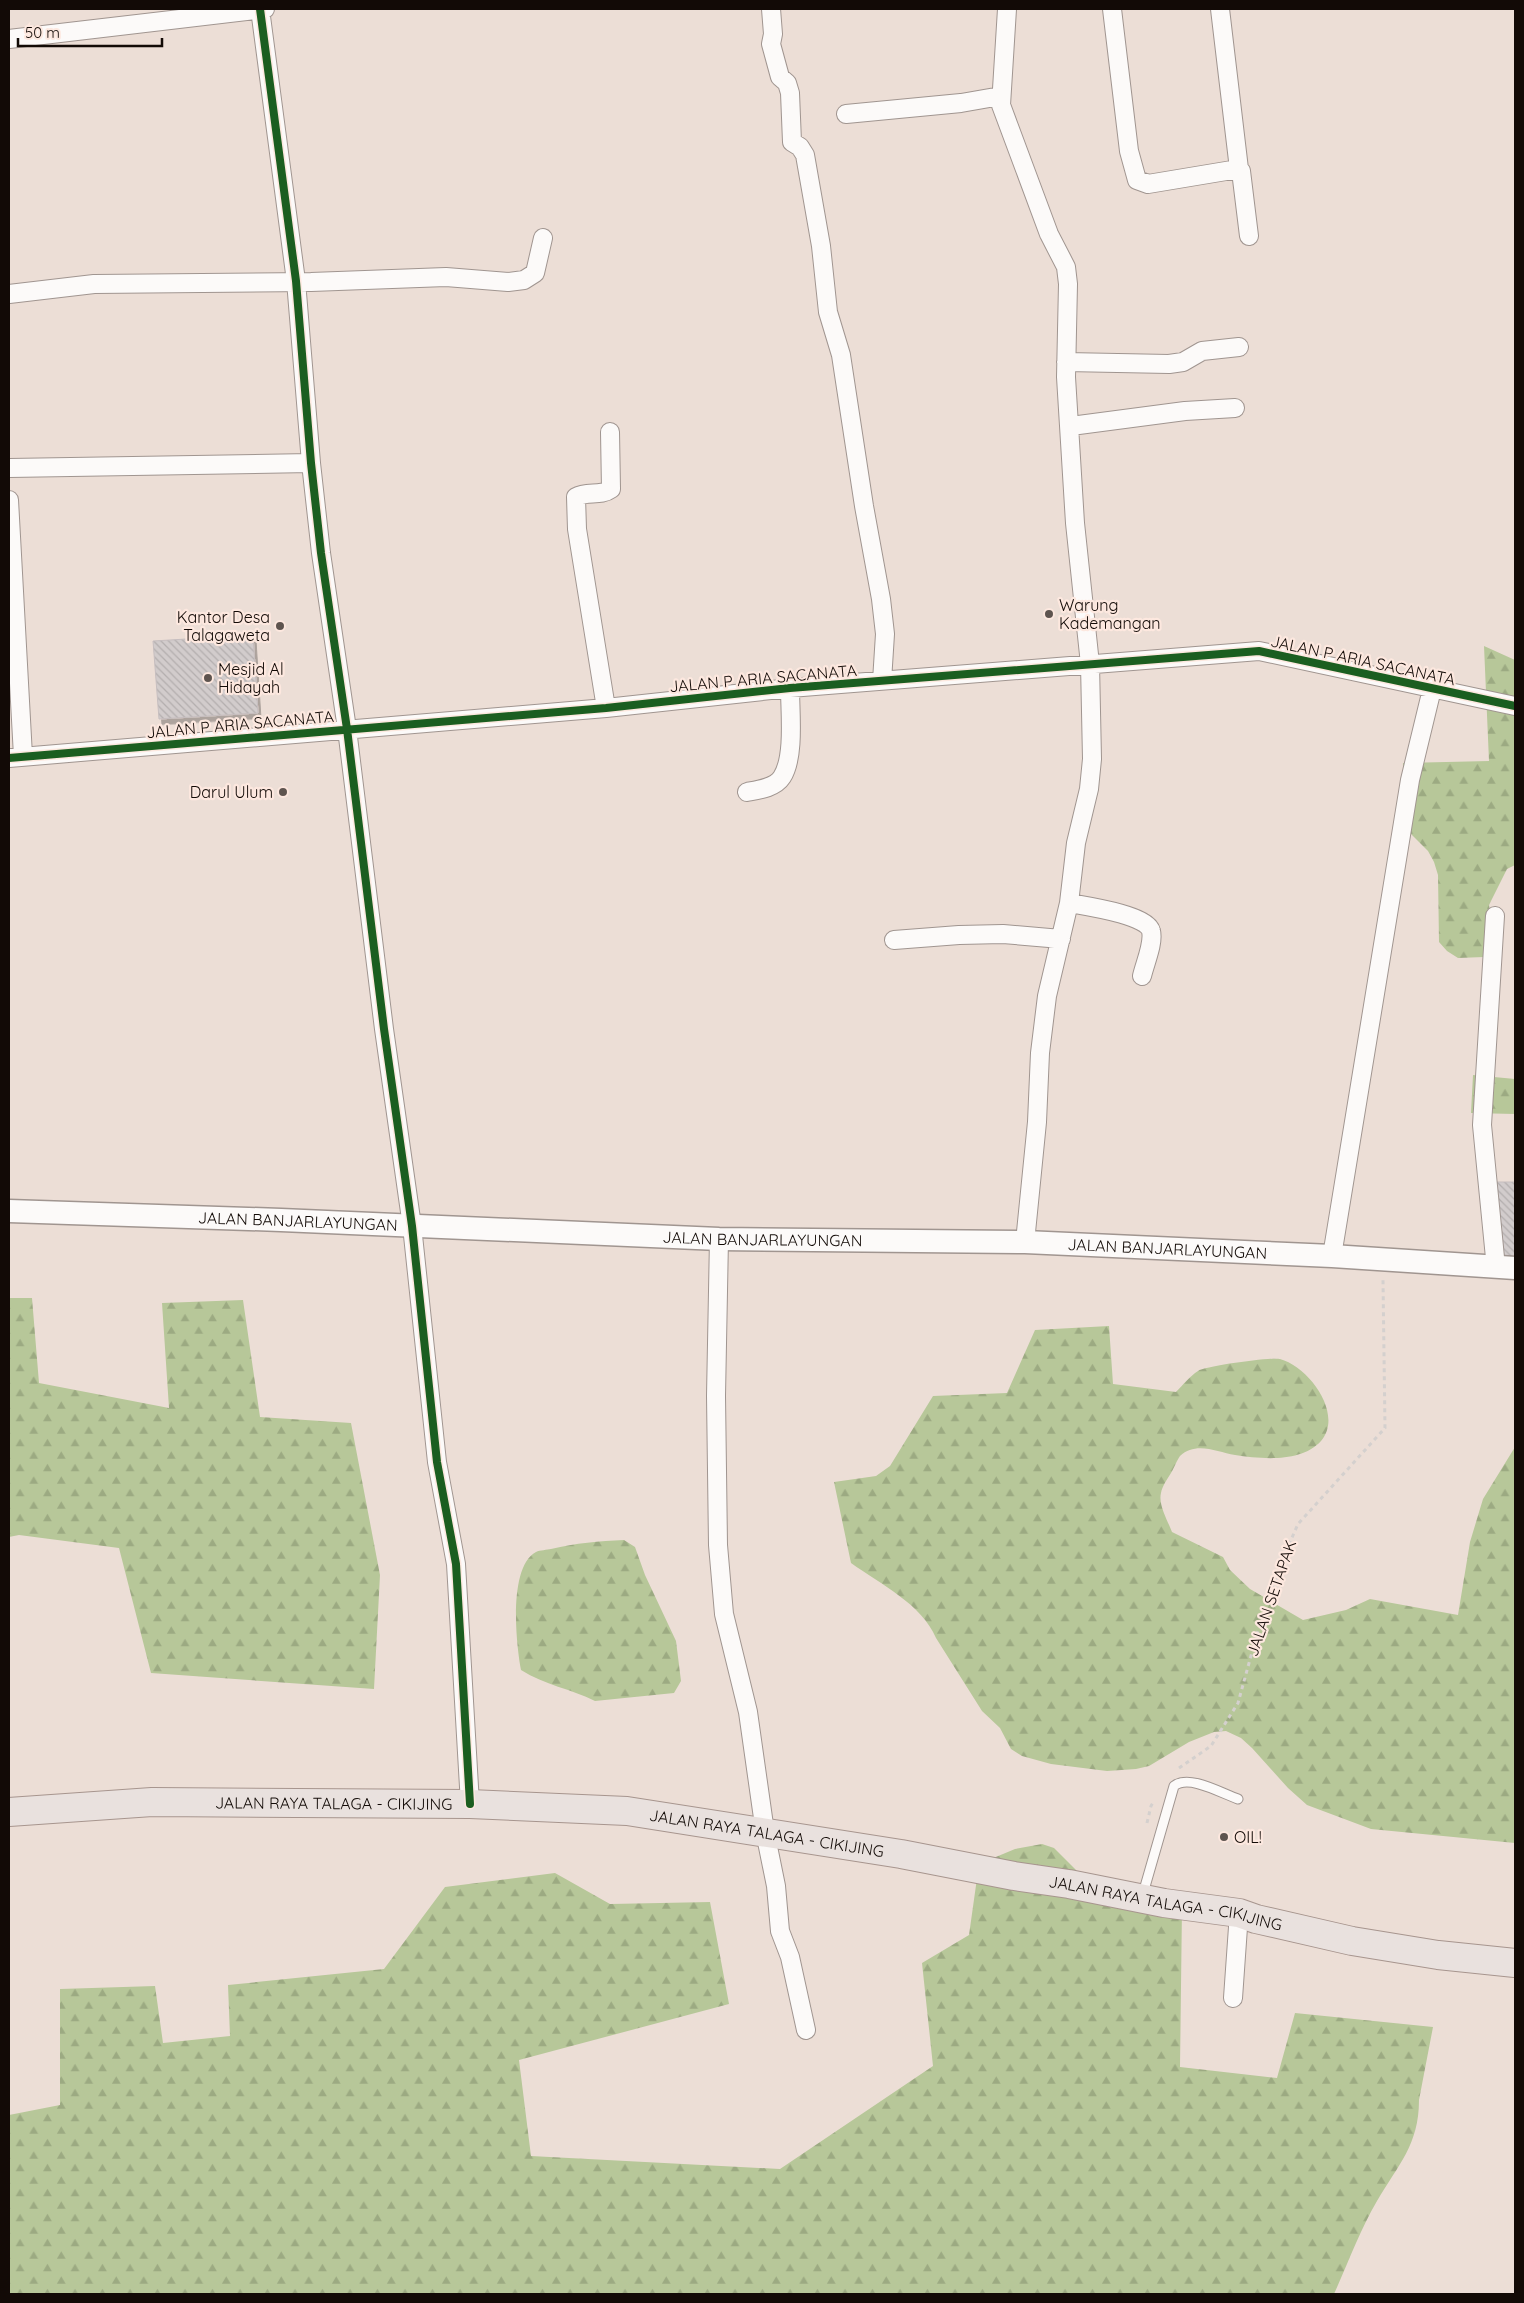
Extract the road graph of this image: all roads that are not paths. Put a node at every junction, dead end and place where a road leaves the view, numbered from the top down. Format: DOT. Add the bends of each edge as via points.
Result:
graph roads {
  1 [pos="260,9"];
  2 [pos="265,9"];
  3 [pos="771,9"];
  4 [pos="1007,9"];
  5 [pos="1112,9"];
  6 [pos="1220,9"];
  7 [pos="9,39"];
  8 [pos="1001,96"];
  9 [pos="846,114"];
  10 [pos="1239,169"];
  11 [pos="1249,236"];
  12 [pos="543,238"];
  13 [pos="296,281"];
  14 [pos="9,294"];
  15 [pos="1239,348"];
  16 [pos="1066,362"];
  17 [pos="1235,408"];
  18 [pos="1070,426"];
  19 [pos="610,432"];
  20 [pos="311,463"];
  21 [pos="9,468"];
  22 [pos="9,500"];
  23 [pos="1090,664"];
  24 [pos="882,681"];
  25 [pos="790,688"];
  26 [pos="1432,689"];
  27 [pos="1515,706"];
  28 [pos="606,708"];
  29 [pos="347,729"];
  30 [pos="16,757"];
  31 [pos="747,792"];
  32 [pos="1069,903"];
  33 [pos="1495,916"];
  34 [pos="894,940"];
  35 [pos="1061,940"];
  36 [pos="1142,976"];
  37 [pos="9,1211"];
  38 [pos="412,1226"];
  39 [pos="718,1239"];
  40 [pos="1025,1242"];
  41 [pos="1332,1256"];
  42 [pos="1506,1268"];
  43 [pos="1238,1799"];
  44 [pos="470,1804"];
  45 [pos="9,1812"];
  46 [pos="765,1832"];
  47 [pos="1141,1899"];
  48 [pos="1239,1913"];
  49 [pos="1515,1963"];
  50 [pos="1233,1998"];
  51 [pos="806,2030"];
  1 -- 2 [label="street"];
  1 -- 7 [label="street"];
  1 -- 13 [label="street"];
  3 -- 24 [label="street" via="771,44 780,77 787,83 790,93 792,142 805,155 828,312 841,355 852,421 881,599 884,634"];
  4 -- 8 [label="street"];
  5 -- 10 [label="street" via="1130,151 1137,180 1148,184"];
  6 -- 10 [label="street"];
  8 -- 9 [label="street"];
  8 -- 16 [label="street" via="1012,137 1049,234 1066,267"];
  10 -- 11 [label="street"];
  12 -- 13 [label="street" via="535,273 524,280 508,282 446,276"];
  13 -- 14 [label="street" via="94,284"];
  13 -- 20 [label="street"];
  15 -- 16 [label="street" via="1202,351 1183,362 1168,364"];
  16 -- 18 [label="street"];
  17 -- 18 [label="street"];
  18 -- 23 [label="street" via="1075,523"];
  19 -- 28 [label="street" via="611,489 602,494 580,494 575,502"];
  20 -- 21 [label="street"];
  20 -- 29 [label="street"];
  22 -- 30 [label="street"];
  23 -- 24 [label="street, JALAN P ARIA SACANATA"];
  23 -- 26 [label="street, JALAN P ARIA SACANATA" via="1259,652"];
  23 -- 32 [label="street" via="1092,759"];
  24 -- 25 [label="street, JALAN P ARIA SACANATA"];
  25 -- 28 [label="street, JALAN P ARIA SACANATA"];
  25 -- 31 [label="street" via="790,751 782,778 770,787"];
  26 -- 27 [label="street, JALAN P ARIA SACANATA"];
  26 -- 41 [label="street" via="1410,780"];
  28 -- 29 [label="street, JALAN P ARIA SACANATA"];
  29 -- 30 [label="street, JALAN P ARIA SACANATA"];
  29 -- 38 [label="street"];
  32 -- 35 [label="street"];
  32 -- 36 [label="street" via="1137,918 1148,925 1151,937"];
  33 -- 42 [label="street" via="1482,1125"];
  34 -- 35 [label="street" via="994,934"];
  35 -- 40 [label="street" via="1047,996 1040,1053"];
  37 -- 38 [label="street, JALAN BANJARLAYUNGAN"];
  38 -- 39 [label="street, JALAN BANJARLAYUNGAN"];
  38 -- 44 [label="street" via="437,1462 456,1564"];
  39 -- 40 [label="street, JALAN BANJARLAYUNGAN"];
  39 -- 46 [label="street" via="718,1545 724,1614 748,1712"];
  40 -- 41 [label="street, JALAN BANJARLAYUNGAN"];
  41 -- 42 [label="street, JALAN BANJARLAYUNGAN"];
  43 -- 47 [label="lane" via="1188,1780 1174,1786"];
  44 -- 45 [label="main road, JALAN RAYA TALAGA - CIKIJING" via="152,1802"];
  44 -- 46 [label="main road, JALAN RAYA TALAGA - CIKIJING" via="627,1811"];
  46 -- 47 [label="main road, JALAN RAYA TALAGA - CIKIJING"];
  46 -- 51 [label="street" via="776,1886 780,1931 790,1957"];
  47 -- 48 [label="main road, JALAN RAYA TALAGA - CIKIJING"];
  48 -- 49 [label="main road, JALAN RAYA TALAGA - CIKIJING" via="1352,1941"];
  48 -- 50 [label="street"];
}
